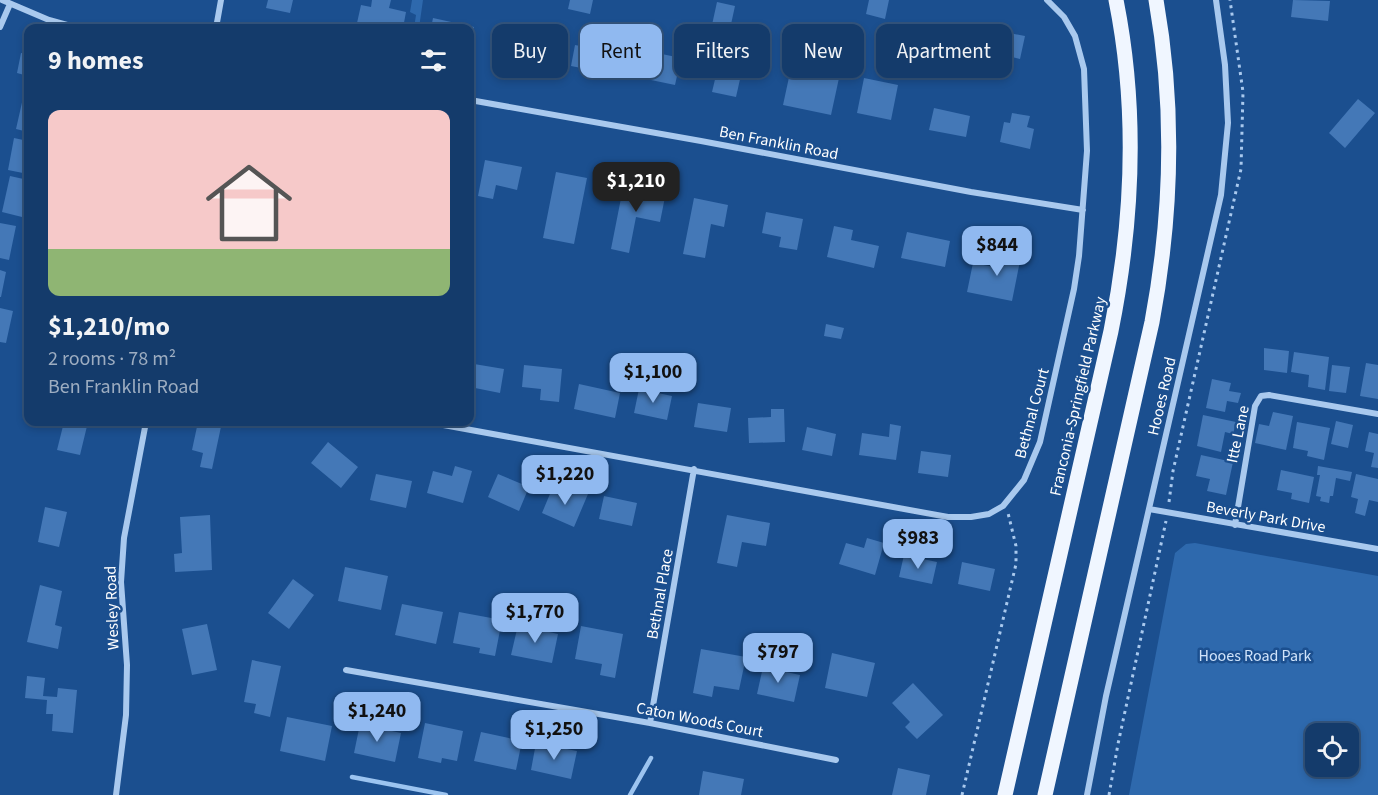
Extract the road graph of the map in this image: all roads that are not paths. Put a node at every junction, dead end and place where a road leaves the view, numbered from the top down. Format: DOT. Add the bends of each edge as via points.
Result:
graph roads {
  1 [pos="2,0"];
  2 [pos="221,0"];
  3 [pos="1047,0"];
  4 [pos="1116,0"];
  5 [pos="1156,0"];
  6 [pos="1216,0"];
  7 [pos="10,4"];
  8 [pos="64,24"];
  9 [pos="217,24"];
  10 [pos="0,27"];
  11 [pos="474,101"];
  12 [pos="1083,210"];
  13 [pos="1378,414"];
  14 [pos="145,426"];
  15 [pos="449,426"];
  16 [pos="694,470"];
  17 [pos="1149,509"];
  18 [pos="1235,525"];
  19 [pos="1378,549"];
  20 [pos="346,670"];
  21 [pos="650,723"];
  22 [pos="836,760"];
  23 [pos="116,795"];
  24 [pos="1005,795"];
  25 [pos="1045,795"];
  26 [pos="1087,795"];
  1 -- 7 [label="street"];
  2 -- 9 [label="street"];
  3 -- 12 [label="street, Bethnal Court" via="1075,36 1084,69 1087,151"];
  4 -- 24 [label="main road, Franconia-Springfield Parkway" via="1127,76 1131,152 1121,277"];
  5 -- 25 [label="main road" via="1169,122 1162,265"];
  6 -- 17 [label="street, Hooes Road" via="1227,82 1226,161 1209,252"];
  7 -- 8 [label="street"];
  7 -- 10 [label="street"];
  11 -- 12 [label="street, Ben Franklin Road"];
  12 -- 16 [label="street, Bethnal Court" via="1074,289 1040,442 1024,480 1006,503 989,514 971,518 948,516"];
  13 -- 18 [label="street, Itte Lane" via="1262,396 1255,406"];
  14 -- 23 [label="street, Wesley Road" via="124,538 126,715"];
  15 -- 16 [label="street"];
  16 -- 21 [label="street, Bethnal Place"];
  17 -- 18 [label="street, Beverly Park Drive"];
  17 -- 26 [label="street, Hooes Road"];
  18 -- 19 [label="street, Beverly Park Drive"];
  20 -- 21 [label="street, Caton Woods Court"];
  21 -- 22 [label="street, Caton Woods Court"];
}
